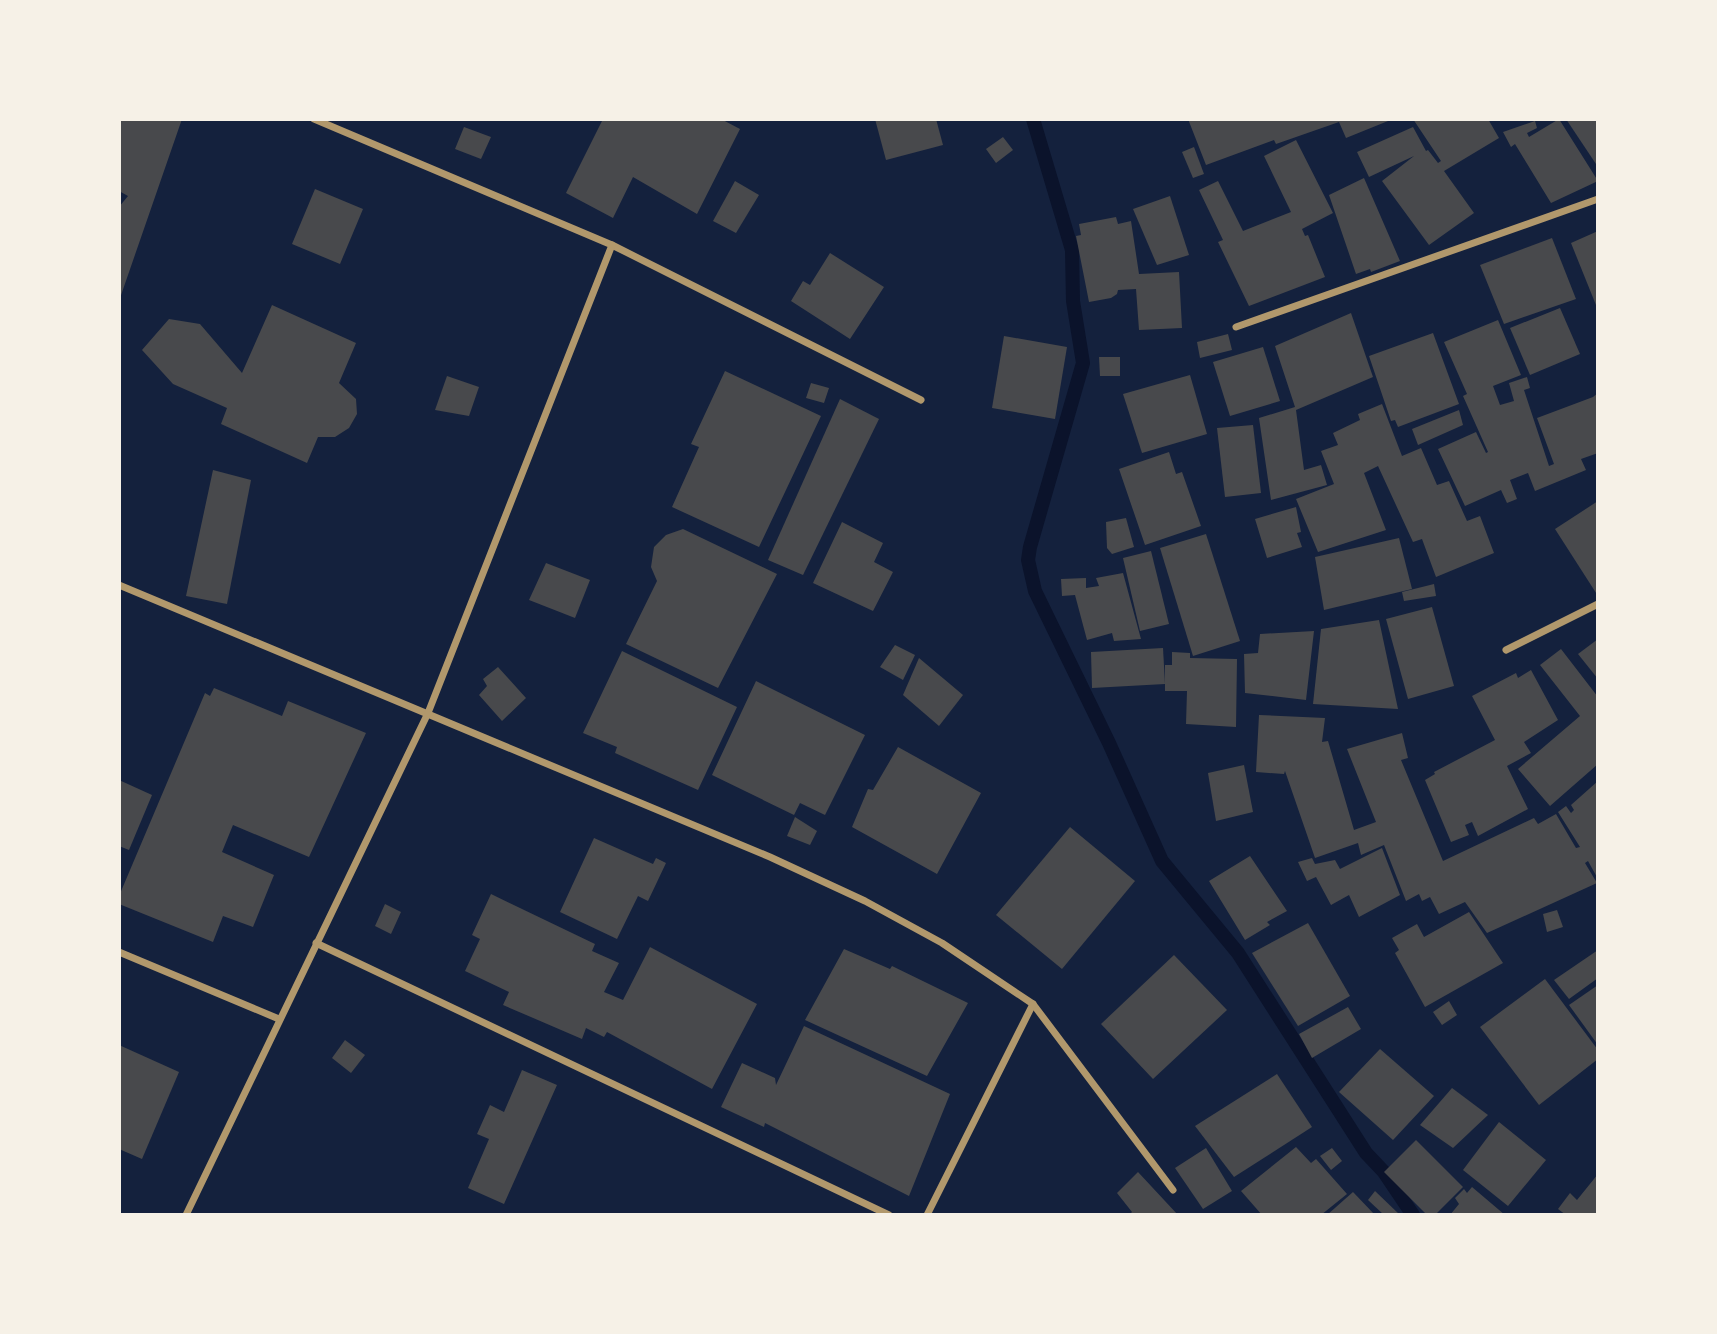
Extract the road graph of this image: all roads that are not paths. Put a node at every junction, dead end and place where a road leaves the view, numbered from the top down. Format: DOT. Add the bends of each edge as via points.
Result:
graph roads {
  1 [pos="314,119"];
  2 [pos="1598,199"];
  3 [pos="612,245"];
  4 [pos="1236,327"];
  5 [pos="921,400"];
  6 [pos="119,585"];
  7 [pos="1598,604"];
  8 [pos="1506,650"];
  9 [pos="428,713"];
  10 [pos="316,943"];
  11 [pos="119,952"];
  12 [pos="1033,1004"];
  13 [pos="279,1019"];
  14 [pos="1173,1190"];
  15 [pos="186,1215"];
  16 [pos="889,1215"];
  17 [pos="927,1215"];
  1 -- 3 [label="street"];
  2 -- 4 [label="street"];
  3 -- 5 [label="street"];
  3 -- 9 [label="street"];
  6 -- 9 [label="street"];
  7 -- 8 [label="street"];
  9 -- 10 [label="street"];
  9 -- 12 [label="street" via="865,901 942,943"];
  10 -- 13 [label="street"];
  10 -- 16 [label="street"];
  11 -- 13 [label="street"];
  12 -- 14 [label="street"];
  12 -- 17 [label="street"];
  13 -- 15 [label="street"];
}
